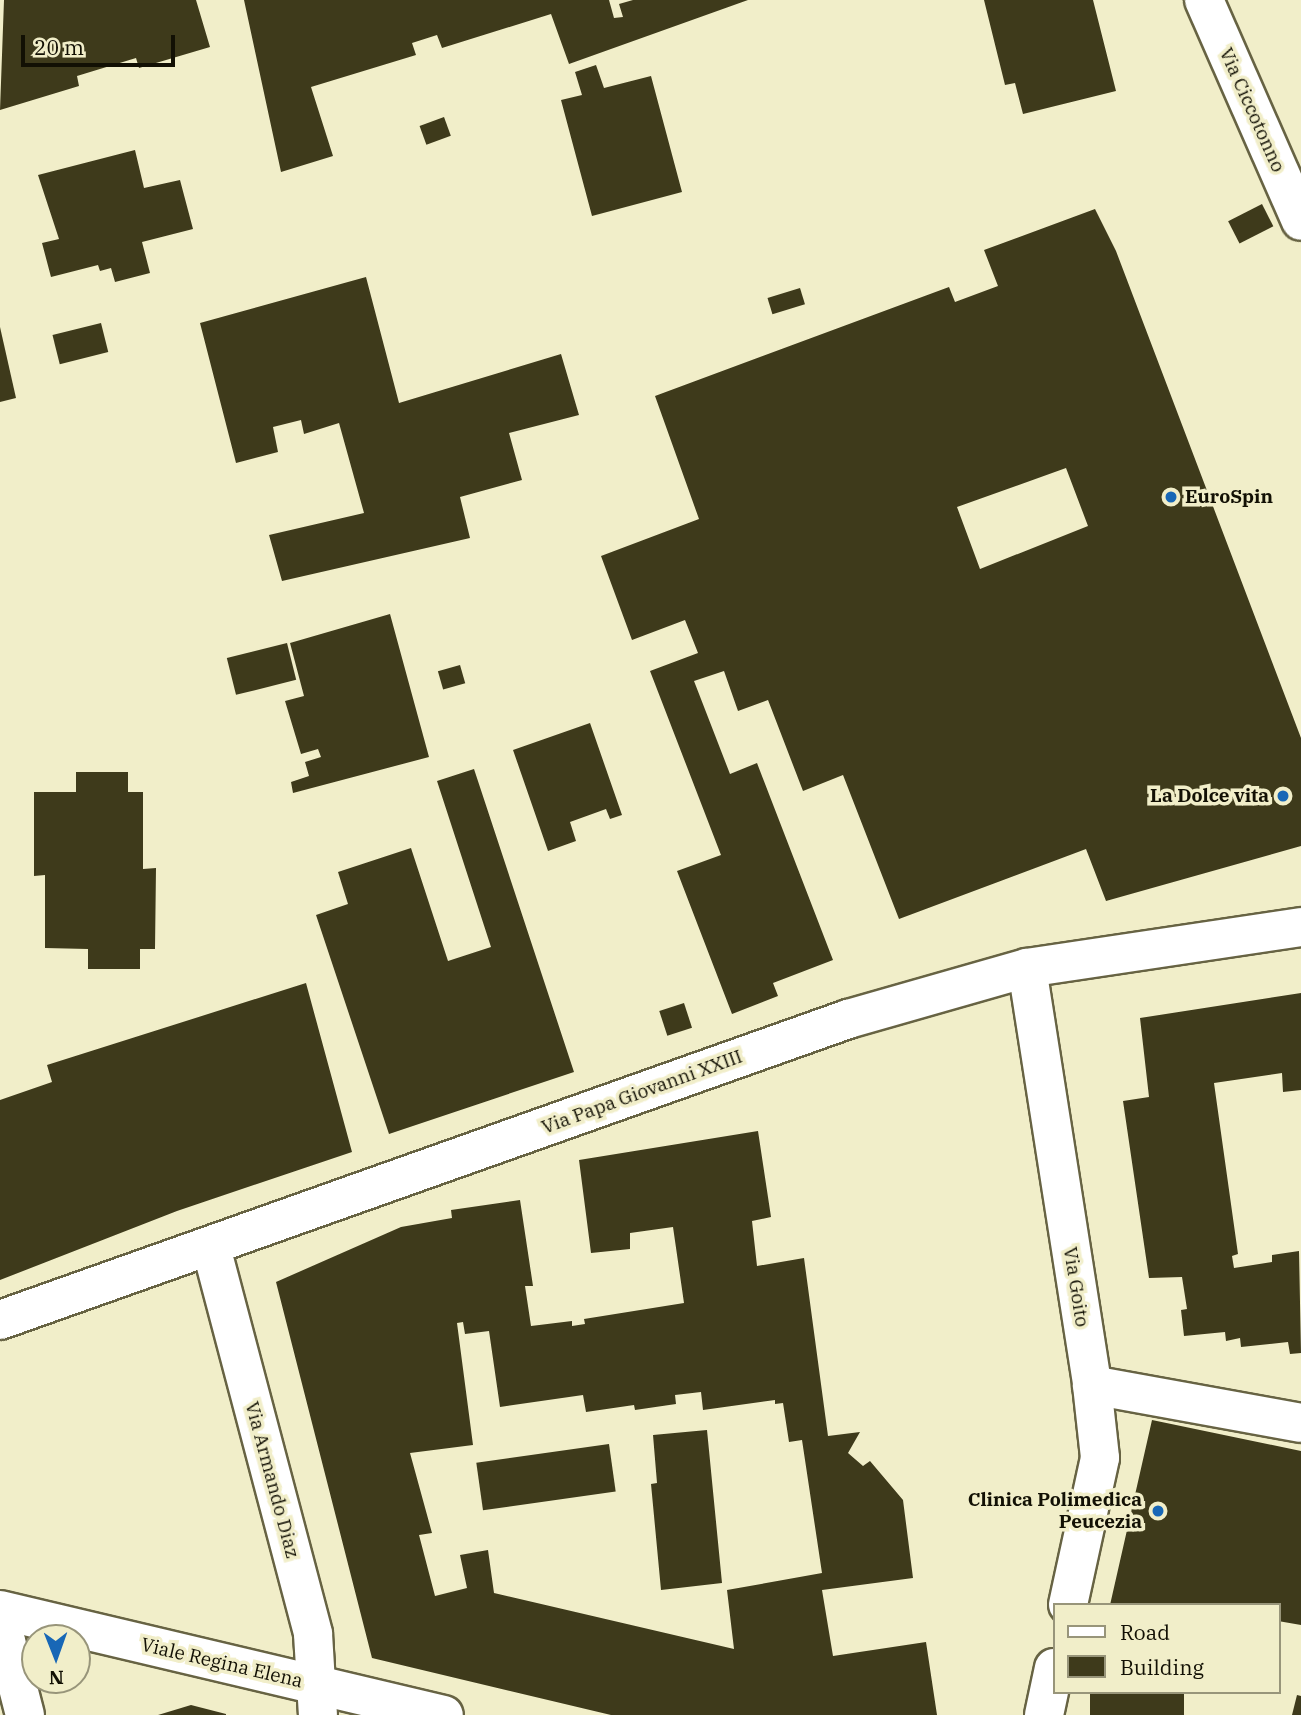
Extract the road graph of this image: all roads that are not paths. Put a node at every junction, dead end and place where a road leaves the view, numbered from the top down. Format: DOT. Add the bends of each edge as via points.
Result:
graph roads {
  1 [pos="1204,0"];
  2 [pos="1301,220"];
  3 [pos="1301,927"];
  4 [pos="1027,968"];
  5 [pos="211,1247"];
  6 [pos="0,1320"];
  7 [pos="1092,1385"];
  8 [pos="1301,1423"];
  9 [pos="1068,1603"];
  10 [pos="0,1610"];
  11 [pos="0,1635"];
  12 [pos="1052,1677"];
  13 [pos="317,1700"];
  14 [pos="26,1715"];
  15 [pos="444,1715"];
  16 [pos="1044,1715"];
  1 -- 2 [label="street, Via Ciccotonno"];
  3 -- 4 [label="street, Via Papa Giovanni XXIII"];
  4 -- 5 [label="street, Via Papa Giovanni XXIII" via="848,1018"];
  4 -- 7 [label="street, Via Goito"];
  5 -- 6 [label="street, Via Papa Giovanni XXIII"];
  5 -- 13 [label="street, Via Armando Diaz" via="313,1634"];
  7 -- 8 [label="street"];
  7 -- 9 [label="street, Via Goito" via="1100,1458"];
  10 -- 13 [label="street, Viale Regina Elena"];
  11 -- 14 [label="street" via="6,1641"];
  12 -- 16 [label="street"];
  13 -- 15 [label="street, Viale Regina Elena"];
}
